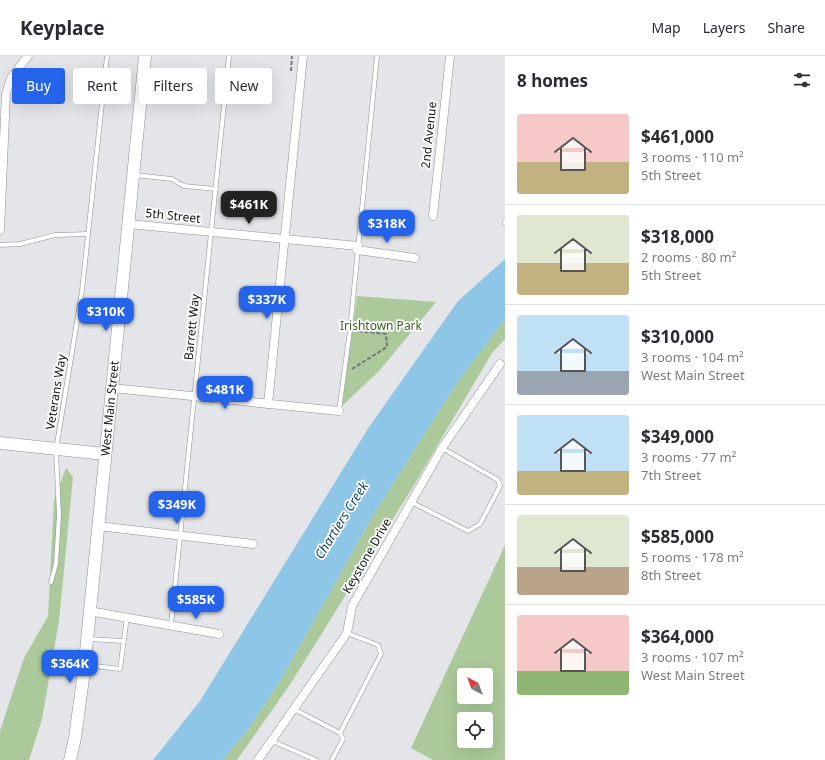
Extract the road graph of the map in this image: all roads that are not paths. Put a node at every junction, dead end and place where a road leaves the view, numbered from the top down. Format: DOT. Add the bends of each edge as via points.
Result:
graph roads {
  1 [pos="28,56"];
  2 [pos="107,56"];
  3 [pos="145,56"];
  4 [pos="229,56"];
  5 [pos="303,56"];
  6 [pos="377,56"];
  7 [pos="450,56"];
  8 [pos="3,93"];
  9 [pos="134,175"];
  10 [pos="216,190"];
  11 [pos="433,216"];
  12 [pos="129,224"];
  13 [pos="0,230"];
  14 [pos="212,232"];
  15 [pos="88,234"];
  16 [pos="285,238"];
  17 [pos="0,245"];
  18 [pos="357,248"];
  19 [pos="415,258"];
  20 [pos="500,364"];
  21 [pos="112,388"];
  22 [pos="194,397"];
  23 [pos="268,404"];
  24 [pos="339,411"];
  25 [pos="0,443"];
  26 [pos="442,448"];
  27 [pos="56,450"];
  28 [pos="105,454"];
  29 [pos="411,502"];
  30 [pos="98,526"];
  31 [pos="180,535"];
  32 [pos="253,544"];
  33 [pos="51,582"];
  34 [pos="89,611"];
  35 [pos="126,617"];
  36 [pos="170,625"];
  37 [pos="347,633"];
  38 [pos="219,634"];
  39 [pos="87,639"];
  40 [pos="123,641"];
  41 [pos="84,665"];
  42 [pos="294,709"];
  43 [pos="340,733"];
  44 [pos="272,741"];
  45 [pos="70,760"];
  46 [pos="258,760"];
  47 [pos="316,760"];
  48 [pos="332,760"];
  1 -- 8 [label="street"];
  2 -- 15 [label="lane, Veterans Way"];
  3 -- 9 [label="main road, West Main Street"];
  4 -- 10 [label="lane, Barrett Way"];
  5 -- 16 [label="street"];
  6 -- 18 [label="lane"];
  7 -- 11 [label="street, 2nd Avenue"];
  8 -- 13 [label="street"];
  9 -- 10 [label="lane"];
  9 -- 12 [label="main road, West Main Street"];
  10 -- 14 [label="lane, Barrett Way"];
  12 -- 14 [label="street, 5th Street"];
  12 -- 21 [label="main road, West Main Street"];
  14 -- 16 [label="street, 5th Street"];
  14 -- 22 [label="lane, Barrett Way"];
  15 -- 17 [label="lane" via="55,235 20,244"];
  15 -- 27 [label="lane, Veterans Way" via="82,291"];
  16 -- 18 [label="street, 5th Street"];
  16 -- 23 [label="street"];
  18 -- 19 [label="street, 5th Street"];
  18 -- 24 [label="lane" via="350,330"];
  20 -- 26 [label="street, Keystone Drive"];
  21 -- 22 [label="street"];
  21 -- 28 [label="main road, West Main Street"];
  22 -- 23 [label="street"];
  22 -- 31 [label="lane, Barrett Way"];
  23 -- 24 [label="street"];
  25 -- 27 [label="main road"];
  26 -- 29 [label="street, Keystone Drive"];
  26 -- 29 [label="lane" via="498,480 500,486 480,524 468,531"];
  27 -- 28 [label="main road"];
  27 -- 33 [label="lane, Veterans Way" via="59,515 56,564"];
  28 -- 30 [label="main road, West Main Street"];
  29 -- 37 [label="street, Keystone Drive" via="352,606"];
  30 -- 31 [label="street"];
  30 -- 34 [label="main road, West Main Street"];
  31 -- 32 [label="street"];
  31 -- 36 [label="lane, Barrett Way"];
  34 -- 35 [label="street"];
  34 -- 39 [label="main road, West Main Street"];
  35 -- 36 [label="street"];
  35 -- 40 [label="lane"];
  36 -- 38 [label="street"];
  37 -- 42 [label="street, Keystone Drive"];
  37 -- 43 [label="lane" via="378,645 381,654"];
  39 -- 40 [label="lane"];
  39 -- 41 [label="main road, West Main Street"];
  40 -- 41 [label="lane" via="120,669"];
  41 -- 45 [label="main road, West Main Street" via="79,715"];
  42 -- 43 [label="lane"];
  42 -- 44 [label="street, Keystone Drive"];
  43 -- 48 [label="lane" via="343,739"];
  44 -- 46 [label="street, Keystone Drive"];
  44 -- 47 [label="lane"];
}
